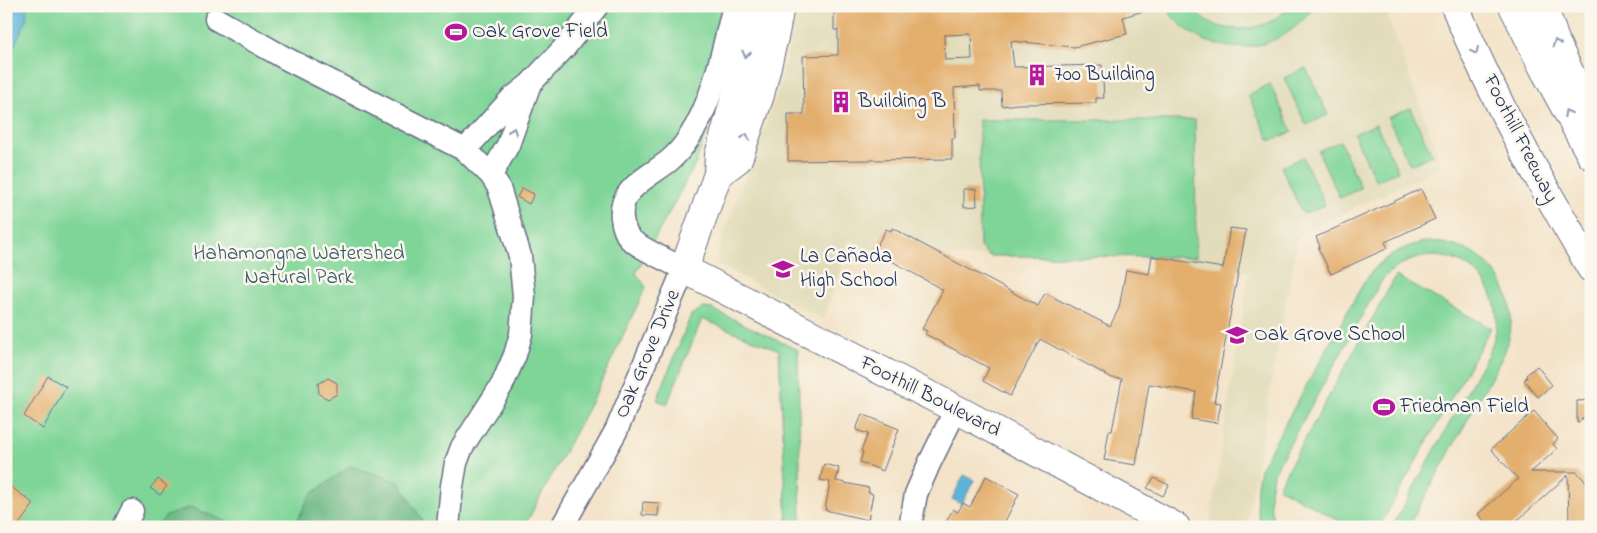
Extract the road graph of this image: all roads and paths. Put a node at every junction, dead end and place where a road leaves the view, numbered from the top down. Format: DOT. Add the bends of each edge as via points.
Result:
graph roads {
  1 [pos="597,6"];
  2 [pos="734,6"];
  3 [pos="757,6"];
  4 [pos="780,6"];
  5 [pos="1456,6"];
  6 [pos="1512,6"];
  7 [pos="1543,6"];
  8 [pos="216,19"];
  9 [pos="529,85"];
  10 [pos="1591,119"];
  11 [pos="465,150"];
  12 [pos="1591,155"];
  13 [pos="718,174"];
  14 [pos="491,175"];
  15 [pos="1558,212"];
  16 [pos="1591,268"];
  17 [pos="684,269"];
  18 [pos="1591,281"];
  19 [pos="956,410"];
  20 [pos="448,527"];
  21 [pos="562,527"];
  22 [pos="910,527"];
  23 [pos="1176,527"];
  1 -- 9 [label="street"];
  2 -- 17 [label="street" via="702,115 690,137 671,159 635,186 625,197 621,209 623,228 631,240"];
  3 -- 13 [label="main road, Oak Grove Drive, one-way" via="719,155"];
  13 -- 4 [label="main road, one-way" via="738,159 760,95"];
  5 -- 15 [label="main road, Foothill Freeway, one-way" via="1491,86"];
  12 -- 6 [label="main road, one-way"];
  10 -- 7 [label="main road, one-way" via="1556,43"];
  8 -- 11 [label="street"];
  9 -- 11 [label="street" via="511,99"];
  14 -- 9 [label="street, one-way" via="508,145"];
  11 -- 14 [label="street"];
  13 -- 17 [label="main road, Oak Grove Drive"];
  14 -- 20 [label="street" via="499,188 520,256 524,296 521,334 502,386 462,447 456,462"];
  15 -- 16 [label="main road, Foothill Freeway"];
  15 -- 18 [label="main road"];
  17 -- 19 [label="main road, Foothill Boulevard"];
  17 -- 21 [label="street, Oak Grove Drive" via="616,432"];
  19 -- 22 [label="street" via="916,494"];
  19 -- 23 [label="main road, Foothill Boulevard"];
}
